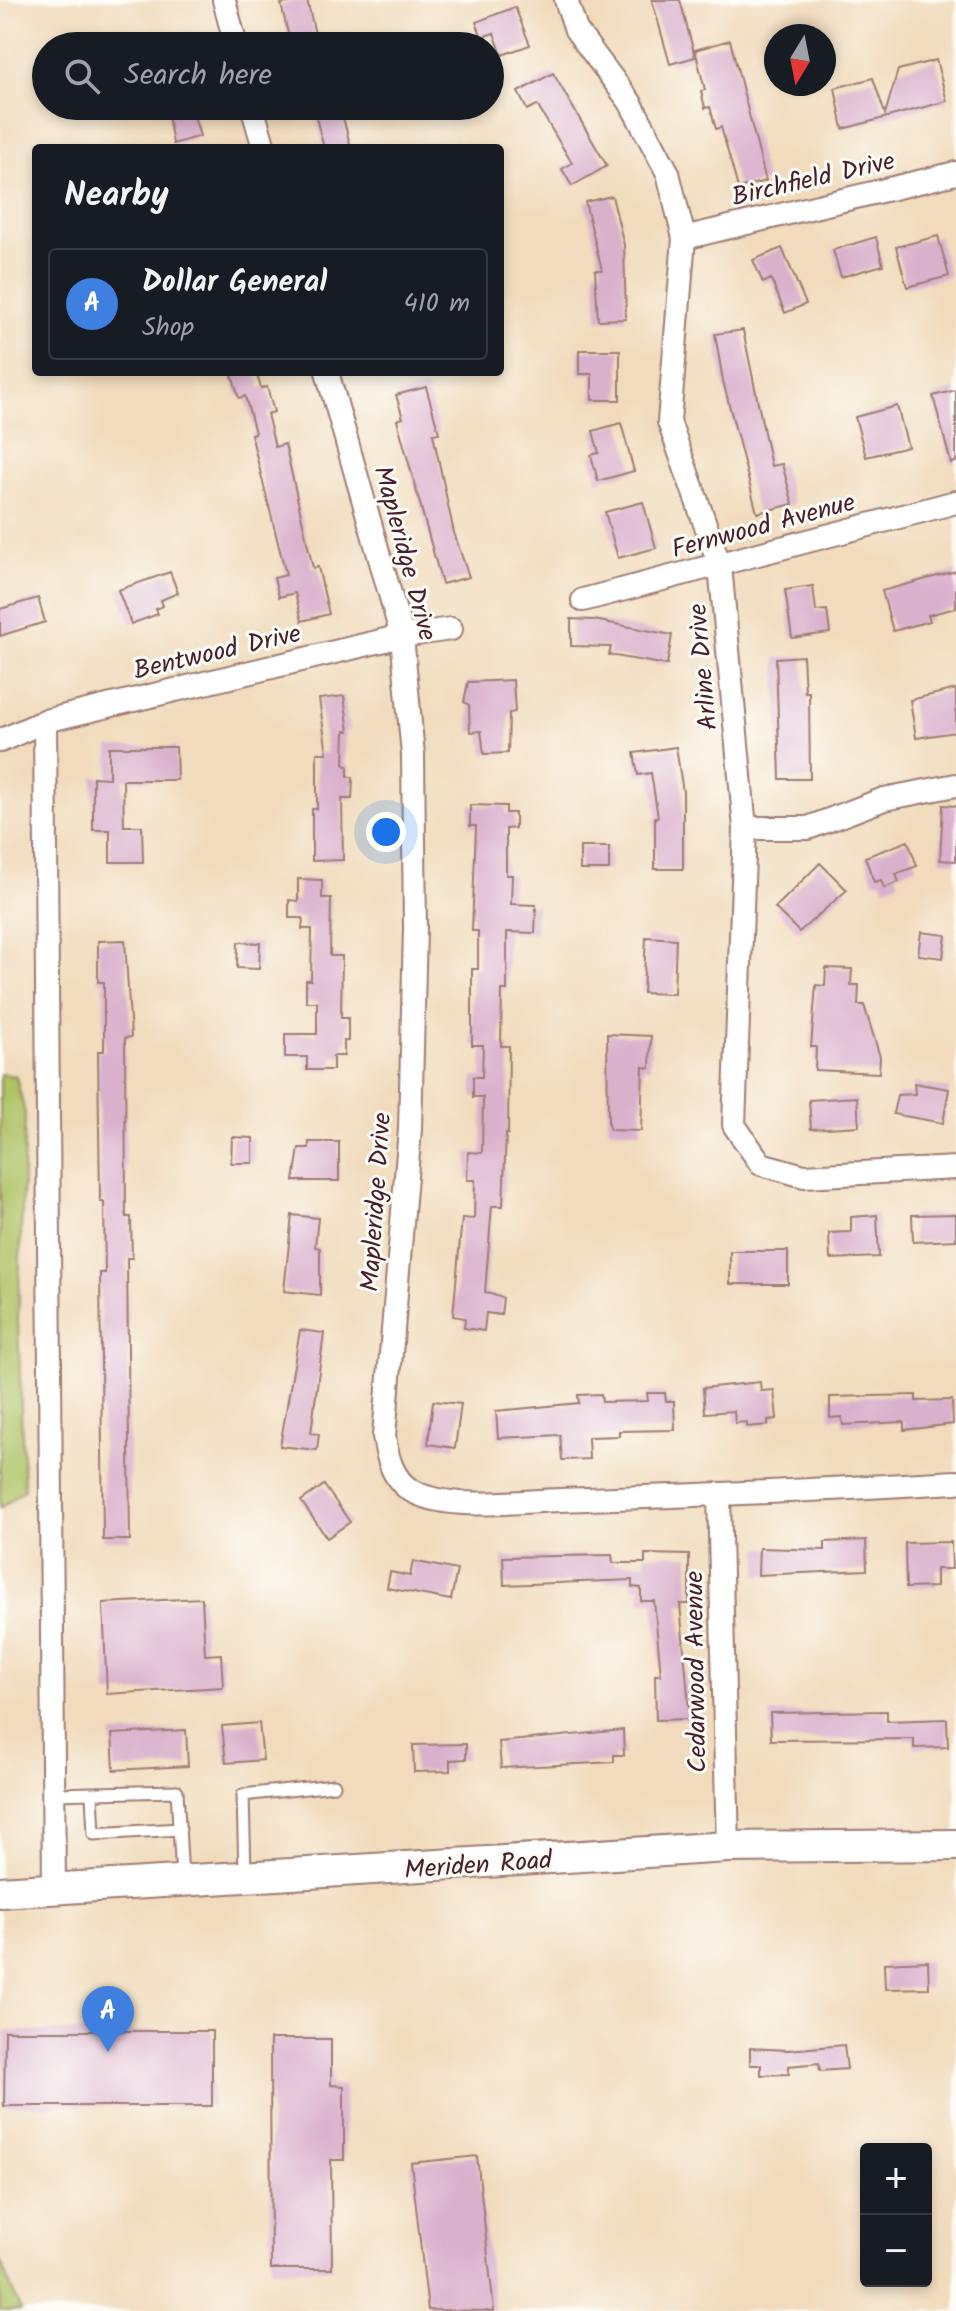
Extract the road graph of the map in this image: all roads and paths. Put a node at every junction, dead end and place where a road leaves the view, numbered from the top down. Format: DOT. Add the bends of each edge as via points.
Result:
graph roads {
  1 [pos="224,0"];
  2 [pos="566,0"];
  3 [pos="232,32"];
  4 [pos="256,120"];
  5 [pos="263,144"];
  6 [pos="956,173"];
  7 [pos="684,238"];
  8 [pos="328,376"];
  9 [pos="956,502"];
  10 [pos="720,566"];
  11 [pos="583,600"];
  12 [pos="451,629"];
  13 [pos="402,636"];
  14 [pos="45,721"];
  15 [pos="0,741"];
  16 [pos="956,785"];
  17 [pos="745,828"];
  18 [pos="956,1168"];
  19 [pos="956,1482"];
  20 [pos="719,1496"];
  21 [pos="334,1785"];
  22 [pos="53,1794"];
  23 [pos="92,1795"];
  24 [pos="180,1829"];
  25 [pos="956,1845"];
  26 [pos="728,1847"];
  27 [pos="245,1879"];
  28 [pos="183,1882"];
  29 [pos="0,1892"];
  30 [pos="54,1892"];
  1 -- 3 [label="street"];
  2 -- 7 [label="street, Arline Drive" via="576,30 630,102 668,173"];
  4 -- 5 [label="street"];
  6 -- 7 [label="street, Birchfield Drive"];
  7 -- 10 [label="street, Arline Drive" via="669,422"];
  8 -- 13 [label="street, Mapleridge Drive"];
  9 -- 10 [label="street, Fernwood Avenue"];
  10 -- 11 [label="street, Fernwood Avenue"];
  10 -- 17 [label="street, Arline Drive"];
  12 -- 13 [label="street, Bentwood Drive"];
  13 -- 14 [label="street, Bentwood Drive"];
  13 -- 20 [label="street, Mapleridge Drive" via="413,755 415,929 410,1129 386,1456 412,1492 455,1502"];
  14 -- 15 [label="street, Bentwood Drive"];
  14 -- 22 [label="street"];
  16 -- 17 [label="street" via="884,799 808,828"];
  17 -- 18 [label="street, Arline Drive" via="734,1125 761,1164 804,1176"];
  19 -- 20 [label="street, Mapleridge Drive"];
  20 -- 26 [label="street, Cedarwood Avenue"];
  21 -- 27 [label="lane" via="243,1795"];
  22 -- 23 [label="lane"];
  22 -- 30 [label="street"];
  23 -- 24 [label="lane" via="177,1791"];
  23 -- 24 [label="lane" via="94,1834 144,1826"];
  24 -- 28 [label="lane"];
  25 -- 26 [label="main road, Meriden Road"];
  26 -- 27 [label="main road, Meriden Road"];
  27 -- 28 [label="main road, Meriden Road"];
  28 -- 30 [label="main road, Meriden Road"];
  29 -- 30 [label="main road, Meriden Road"];
}
